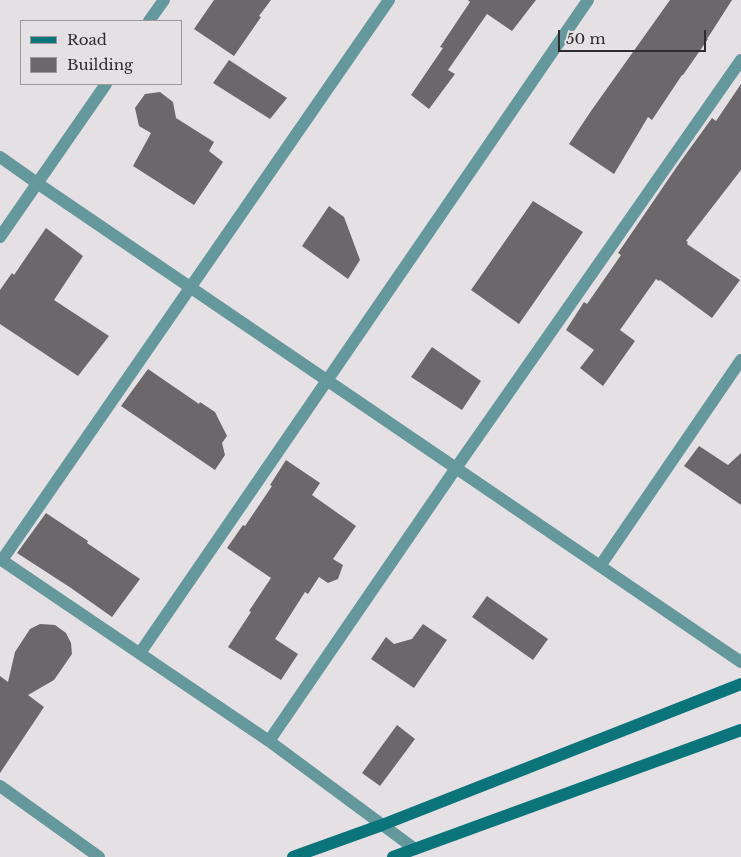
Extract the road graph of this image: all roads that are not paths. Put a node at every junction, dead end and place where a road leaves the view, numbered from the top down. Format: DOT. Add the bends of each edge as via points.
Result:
graph roads {
  1 [pos="164,0"];
  2 [pos="389,0"];
  3 [pos="588,0"];
  4 [pos="150,20"];
  5 [pos="741,60"];
  6 [pos="105,85"];
  7 [pos="0,157"];
  8 [pos="37,183"];
  9 [pos="0,237"];
  10 [pos="190,287"];
  11 [pos="741,360"];
  12 [pos="327,380"];
  13 [pos="456,468"];
  14 [pos="1,560"];
  15 [pos="600,566"];
  16 [pos="140,654"];
  17 [pos="741,662"];
  18 [pos="741,684"];
  19 [pos="741,730"];
  20 [pos="269,741"];
  21 [pos="0,786"];
  22 [pos="382,824"];
  23 [pos="415,849"];
  24 [pos="99,857"];
  25 [pos="293,857"];
  26 [pos="394,857"];
  1 -- 4 [label="street"];
  2 -- 10 [label="street"];
  3 -- 12 [label="street"];
  5 -- 13 [label="street"];
  6 -- 8 [label="street"];
  7 -- 8 [label="street"];
  8 -- 9 [label="street"];
  8 -- 10 [label="street"];
  10 -- 12 [label="street"];
  10 -- 14 [label="street"];
  11 -- 15 [label="street"];
  12 -- 13 [label="street"];
  12 -- 16 [label="street"];
  13 -- 15 [label="street"];
  13 -- 20 [label="street"];
  14 -- 16 [label="street"];
  15 -- 17 [label="street"];
  16 -- 20 [label="street"];
  18 -- 22 [label="street"];
  19 -- 23 [label="street"];
  20 -- 22 [label="street"];
  21 -- 24 [label="street"];
  22 -- 23 [label="street"];
  22 -- 25 [label="street"];
  23 -- 26 [label="street"];
}
